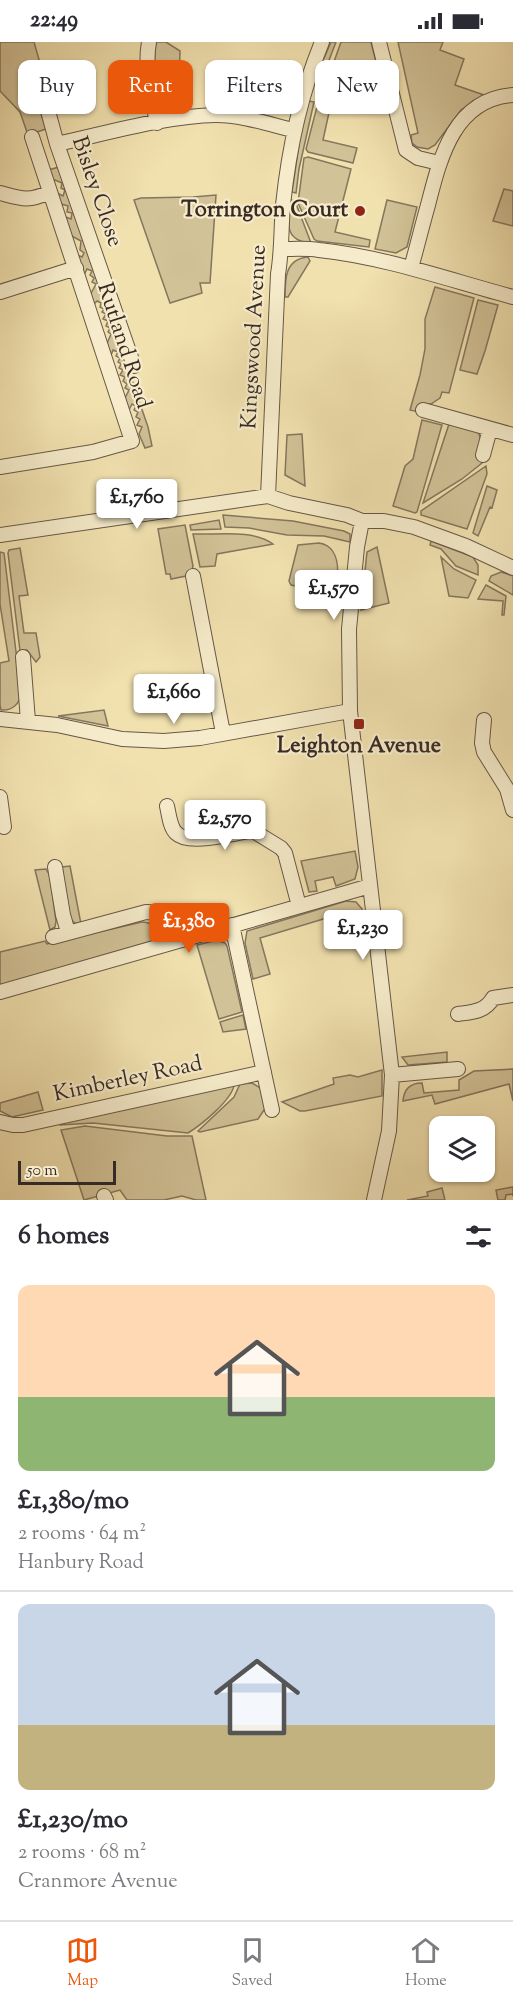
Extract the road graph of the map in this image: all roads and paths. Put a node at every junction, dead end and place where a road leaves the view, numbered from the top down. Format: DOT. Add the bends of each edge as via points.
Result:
graph roads {
  1 [pos="149,42"];
  2 [pos="322,42"];
  3 [pos="380,42"];
  4 [pos="513,95"];
  5 [pos="49,114"];
  6 [pos="157,123"];
  7 [pos="293,130"];
  8 [pos="32,137"];
  9 [pos="57,144"];
  10 [pos="439,163"];
  11 [pos="50,192"];
  12 [pos="0,193"];
  13 [pos="282,249"];
  14 [pos="76,268"];
  15 [pos="411,268"];
  16 [pos="0,292"];
  17 [pos="513,297"];
  18 [pos="134,366"];
  19 [pos="423,410"];
  20 [pos="490,429"];
  21 [pos="513,435"];
  22 [pos="483,455"];
  23 [pos="0,467"];
  24 [pos="268,496"];
  25 [pos="362,521"];
  26 [pos="0,536"];
  27 [pos="513,568"];
  28 [pos="193,576"];
  29 [pos="23,657"];
  30 [pos="350,711"];
  31 [pos="0,719"];
  32 [pos="484,720"];
  33 [pos="28,721"];
  34 [pos="223,734"];
  35 [pos="0,796"];
  36 [pos="167,806"];
  37 [pos="513,810"];
  38 [pos="4,827"];
  39 [pos="55,867"];
  40 [pos="370,886"];
  41 [pos="299,906"];
  42 [pos="232,924"];
  43 [pos="68,933"];
  44 [pos="53,937"];
  45 [pos="182,940"];
  46 [pos="0,992"];
  47 [pos="513,995"];
  48 [pos="458,1014"];
  49 [pos="458,1070"];
  50 [pos="264,1072"];
  51 [pos="392,1075"];
  52 [pos="272,1110"];
  53 [pos="0,1122"];
  54 [pos="375,1200"];
  1 -- 6 [label="street" via="147,63"];
  2 -- 7 [label="street, Kingswood Avenue"];
  3 -- 10 [label="street" via="406,150 418,158"];
  4 -- 10 [label="street" via="486,103 465,117 449,138"];
  5 -- 9 [label="street, Bisley Close"];
  6 -- 7 [label="street" via="216,115"];
  6 -- 9 [label="street"];
  7 -- 13 [label="street, Kingswood Avenue" via="283,205"];
  8 -- 11 [label="street, Rutland Road"];
  9 -- 18 [label="street, Bisley Close"];
  10 -- 15 [label="street"];
  11 -- 12 [label="street" via="33,200"];
  11 -- 14 [label="street, Rutland Road"];
  13 -- 15 [label="street" via="318,250"];
  13 -- 24 [label="street, Kingswood Avenue"];
  14 -- 16 [label="street"];
  14 -- 23 [label="street, Rutland Road" via="132,441 84,454"];
  15 -- 17 [label="street"];
  19 -- 20 [label="street"];
  20 -- 21 [label="street"];
  20 -- 22 [label="street"];
  24 -- 25 [label="street"];
  24 -- 26 [label="street"];
  25 -- 27 [label="street" via="414,527"];
  25 -- 30 [label="street" via="349,629"];
  28 -- 34 [label="street"];
  29 -- 33 [label="street"];
  30 -- 34 [label="street"];
  30 -- 40 [label="street"];
  31 -- 33 [label="street"];
  32 -- 37 [label="street" via="484,752 507,789"];
  33 -- 34 [label="street" via="146,741"];
  35 -- 38 [label="street"];
  36 -- 41 [label="street" via="174,830 182,837 205,838 250,831 281,848"];
  39 -- 43 [label="street"];
  40 -- 41 [label="street"];
  40 -- 51 [label="street"];
  41 -- 42 [label="street"];
  42 -- 45 [label="street"];
  42 -- 50 [label="street"];
  43 -- 44 [label="street"];
  43 -- 45 [label="street" via="159,912 167,915"];
  45 -- 46 [label="street"];
  47 -- 48 [label="street" via="493,998 480,1010"];
  49 -- 51 [label="street"];
  50 -- 52 [label="street"];
  50 -- 53 [label="street, Kimberley Road" via="23,1125"];
  51 -- 54 [label="street" via="389,1131"];
}
